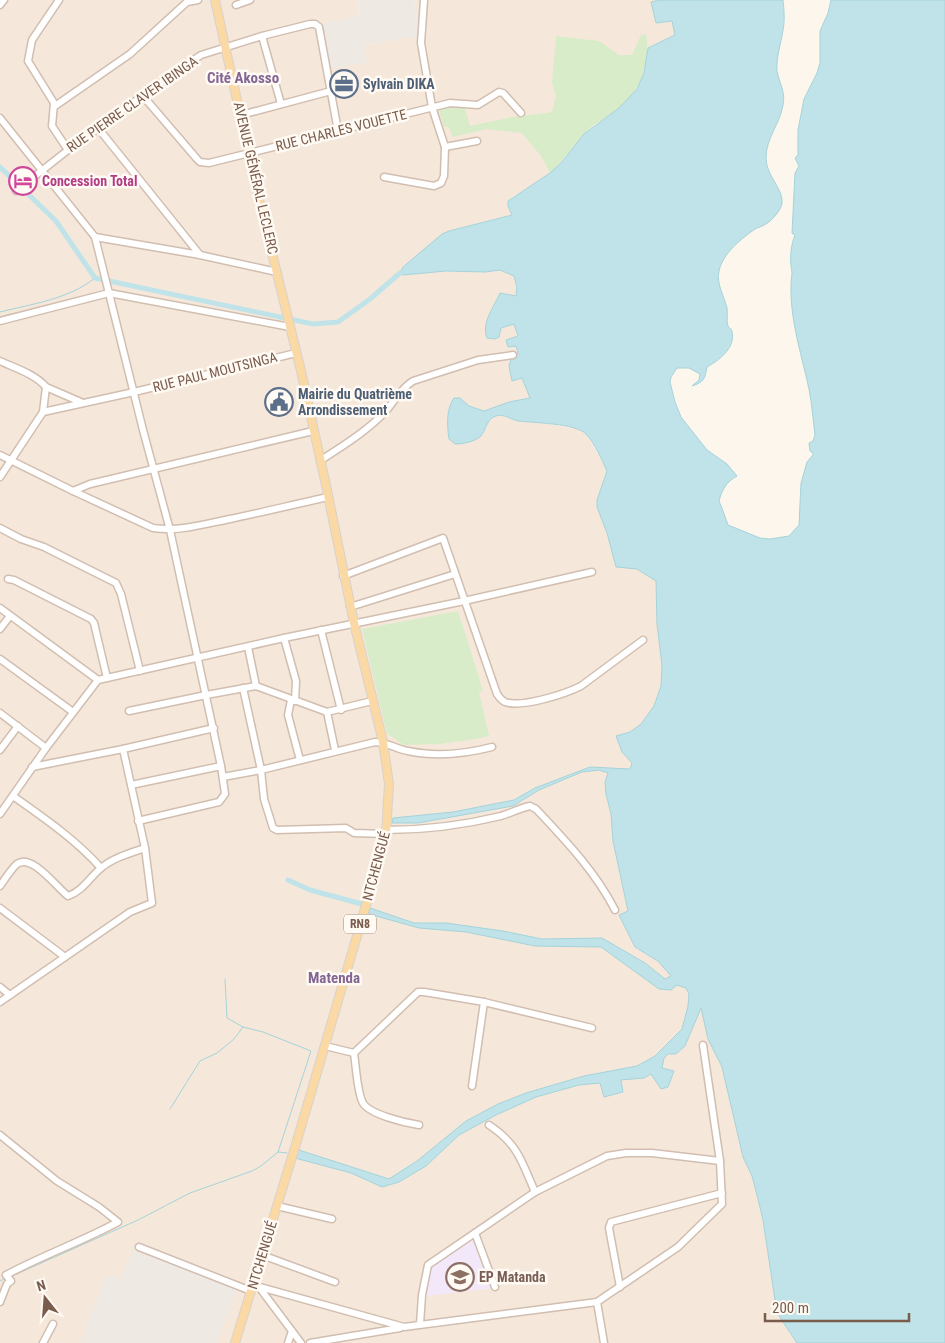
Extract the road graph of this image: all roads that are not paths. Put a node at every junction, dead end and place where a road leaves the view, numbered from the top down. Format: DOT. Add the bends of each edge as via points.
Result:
graph roads {
  1 [pos="4,0"];
  2 [pos="59,0"];
  3 [pos="198,0"];
  4 [pos="215,0"];
  5 [pos="250,0"];
  6 [pos="424,0"];
  7 [pos="187,1"];
  8 [pos="236,4"];
  9 [pos="0,5"];
  10 [pos="262,36"];
  11 [pos="226,46"];
  12 [pos="332,91"];
  13 [pos="143,96"];
  14 [pos="281,104"];
  15 [pos="55,106"];
  16 [pos="432,107"];
  17 [pos="521,112"];
  18 [pos="241,115"];
  19 [pos="0,118"];
  20 [pos="98,128"];
  21 [pos="338,131"];
  22 [pos="477,141"];
  23 [pos="445,147"];
  24 [pos="68,150"];
  25 [pos="249,154"];
  26 [pos="41,169"];
  27 [pos="384,177"];
  28 [pos="16,191"];
  29 [pos="95,237"];
  30 [pos="200,255"];
  31 [pos="277,272"];
  32 [pos="109,290"];
  33 [pos="0,321"];
  34 [pos="290,326"];
  35 [pos="296,353"];
  36 [pos="513,355"];
  37 [pos="0,361"];
  38 [pos="46,387"];
  39 [pos="134,392"];
  40 [pos="84,403"];
  41 [pos="43,412"];
  42 [pos="313,431"];
  43 [pos="0,455"];
  44 [pos="12,461"];
  45 [pos="320,461"];
  46 [pos="154,468"];
  47 [pos="0,478"];
  48 [pos="73,491"];
  49 [pos="328,497"];
  50 [pos="0,528"];
  51 [pos="170,530"];
  52 [pos="592,572"];
  53 [pos="456,574"];
  54 [pos="344,576"];
  55 [pos="8,580"];
  56 [pos="464,601"];
  57 [pos="350,607"];
  58 [pos="0,608"];
  59 [pos="10,616"];
  60 [pos="354,623"];
  61 [pos="0,630"];
  62 [pos="321,630"];
  63 [pos="284,638"];
  64 [pos="644,640"];
  65 [pos="248,647"];
  66 [pos="198,657"];
  67 [pos="0,659"];
  68 [pos="140,671"];
  69 [pos="107,678"];
  70 [pos="98,680"];
  71 [pos="256,686"];
  72 [pos="243,688"];
  73 [pos="206,695"];
  74 [pos="293,701"];
  75 [pos="372,701"];
  76 [pos="341,710"];
  77 [pos="130,711"];
  78 [pos="73,712"];
  79 [pos="327,712"];
  80 [pos="0,713"];
  81 [pos="18,726"];
  82 [pos="214,728"];
  83 [pos="384,742"];
  84 [pos="492,747"];
  85 [pos="46,748"];
  86 [pos="123,749"];
  87 [pos="0,750"];
  88 [pos="335,750"];
  89 [pos="300,760"];
  90 [pos="221,766"];
  91 [pos="32,767"];
  92 [pos="261,770"];
  93 [pos="224,777"];
  94 [pos="131,785"];
  95 [pos="13,796"];
  96 [pos="0,814"];
  97 [pos="138,820"];
  98 [pos="386,832"];
  99 [pos="145,848"];
  100 [pos="101,868"];
  101 [pos="0,886"];
  102 [pos="0,908"];
  103 [pos="614,910"];
  104 [pos="65,957"];
  105 [pos="0,987"];
  106 [pos="10,995"];
  107 [pos="0,1002"];
  108 [pos="484,1002"];
  109 [pos="592,1028"];
  110 [pos="703,1045"];
  111 [pos="325,1046"];
  112 [pos="354,1053"];
  113 [pos="472,1086"];
  114 [pos="419,1125"];
  115 [pos="489,1125"];
  116 [pos="0,1136"];
  117 [pos="720,1160"];
  118 [pos="535,1192"];
  119 [pos="722,1193"];
  120 [pos="277,1206"];
  121 [pos="332,1219"];
  122 [pos="475,1233"];
  123 [pos="138,1247"];
  124 [pos="262,1255"];
  125 [pos="334,1282"];
  126 [pos="495,1287"];
  127 [pos="620,1287"];
  128 [pos="255,1288"];
  129 [pos="0,1302"];
  130 [pos="597,1302"];
  131 [pos="54,1324"];
  132 [pos="420,1324"];
  133 [pos="404,1327"];
  134 [pos="292,1331"];
  135 [pos="355,1336"];
  136 [pos="43,1343"];
  137 [pos="235,1343"];
  138 [pos="288,1343"];
  139 [pos="301,1343"];
  140 [pos="310,1343"];
  141 [pos="350,1343"];
  142 [pos="604,1343"];
  1 -- 9 [label="street"];
  2 -- 15 [label="street" via="32,40 28,61"];
  3 -- 7 [label="street"];
  4 -- 11 [label="main road, AVENUE GÉNÉRAL LECLERC"];
  5 -- 8 [label="street"];
  6 -- 16 [label="street" via="421,43"];
  7 -- 15 [label="street" via="130,54"];
  10 -- 11 [label="street, RUE PIERRE CLAVER IBINGA"];
  10 -- 12 [label="street, RUE PIERRE CLAVER IBINGA" via="310,24 319,26"];
  10 -- 14 [label="street"];
  11 -- 13 [label="street, RUE PIERRE CLAVER IBINGA" via="196,59"];
  11 -- 18 [label="main road, AVENUE GÉNÉRAL LECLERC"];
  12 -- 14 [label="street"];
  12 -- 21 [label="street"];
  13 -- 20 [label="street, RUE PIERRE CLAVER IBINGA"];
  13 -- 25 [label="street, RUE CHARLES VOUETTE" via="200,162"];
  14 -- 18 [label="street"];
  15 -- 24 [label="street" via="52,126"];
  16 -- 17 [label="street, RUE CHARLES VOUETTE" via="450,103 478,105 500,92"];
  16 -- 21 [label="street, RUE CHARLES VOUETTE"];
  16 -- 23 [label="street"];
  18 -- 25 [label="main road, AVENUE GÉNÉRAL LECLERC"];
  19 -- 26 [label="street"];
  20 -- 24 [label="street, RUE PIERRE CLAVER IBINGA"];
  20 -- 30 [label="street"];
  21 -- 25 [label="street, RUE CHARLES VOUETTE"];
  22 -- 23 [label="street"];
  23 -- 27 [label="street" via="444,176 434,186"];
  24 -- 26 [label="street, RUE PIERRE CLAVER IBINGA"];
  25 -- 31 [label="main road, AVENUE GÉNÉRAL LECLERC"];
  26 -- 28 [label="street, RUE PIERRE CLAVER IBINGA"];
  26 -- 29 [label="street"];
  29 -- 30 [label="street"];
  29 -- 32 [label="street"];
  30 -- 31 [label="street"];
  31 -- 34 [label="main road, AVENUE GÉNÉRAL LECLERC"];
  32 -- 33 [label="street"];
  32 -- 34 [label="street"];
  32 -- 39 [label="street"];
  34 -- 35 [label="main road, AVENUE GÉNÉRAL LECLERC"];
  35 -- 39 [label="street, RUE PAUL MOUTSINGA"];
  35 -- 42 [label="main road, AVENUE GÉNÉRAL LECLERC"];
  36 -- 45 [label="street" via="478,360 407,384 385,412"];
  37 -- 38 [label="street"];
  38 -- 40 [label="street"];
  38 -- 41 [label="street"];
  39 -- 40 [label="street, RUE PAUL MOUTSINGA"];
  39 -- 46 [label="street"];
  40 -- 41 [label="street, RUE PAUL MOUTSINGA"];
  41 -- 44 [label="street"];
  42 -- 45 [label="main road, NTCHENGUÉ"];
  42 -- 46 [label="street"];
  43 -- 44 [label="street"];
  44 -- 47 [label="street"];
  44 -- 48 [label="street"];
  45 -- 49 [label="main road, NTCHENGUÉ"];
  46 -- 48 [label="street"];
  46 -- 51 [label="street"];
  48 -- 51 [label="street" via="153,528"];
  49 -- 51 [label="street"];
  49 -- 54 [label="main road, NTCHENGUÉ / RN8"];
  50 -- 68 [label="street" via="116,583"];
  51 -- 66 [label="street"];
  52 -- 56 [label="street"];
  53 -- 54 [label="street" via="443,538"];
  53 -- 56 [label="street"];
  53 -- 57 [label="street"];
  54 -- 57 [label="main road, NTCHENGUÉ / RN8"];
  55 -- 69 [label="street" via="91,618"];
  56 -- 60 [label="street"];
  56 -- 64 [label="street" via="497,694 508,702 526,702 581,686"];
  57 -- 60 [label="main road, NTCHENGUÉ / RN8"];
  58 -- 59 [label="street"];
  59 -- 61 [label="street"];
  59 -- 70 [label="street"];
  60 -- 62 [label="street"];
  60 -- 75 [label="main road, NTCHENGUÉ / RN8"];
  62 -- 63 [label="street"];
  62 -- 76 [label="street"];
  63 -- 65 [label="street"];
  63 -- 74 [label="street" via="296,681"];
  65 -- 66 [label="street"];
  65 -- 71 [label="street"];
  66 -- 68 [label="street"];
  66 -- 73 [label="street"];
  67 -- 78 [label="street"];
  68 -- 69 [label="street"];
  69 -- 70 [label="street"];
  70 -- 78 [label="street"];
  71 -- 72 [label="street"];
  71 -- 74 [label="street"];
  72 -- 73 [label="street"];
  72 -- 92 [label="street"];
  73 -- 77 [label="street"];
  73 -- 82 [label="street"];
  74 -- 79 [label="street"];
  74 -- 89 [label="street" via="288,715"];
  75 -- 76 [label="street"];
  75 -- 83 [label="main road, NTCHENGUÉ / RN8"];
  76 -- 79 [label="street"];
  78 -- 85 [label="street"];
  79 -- 88 [label="street"];
  80 -- 81 [label="street"];
  81 -- 85 [label="street"];
  81 -- 87 [label="street"];
  82 -- 86 [label="street"];
  82 -- 90 [label="street"];
  83 -- 84 [label="street" via="407,751 438,754 473,752"];
  83 -- 88 [label="street"];
  83 -- 98 [label="main road, NTCHENGUÉ / RN8" via="389,775"];
  85 -- 91 [label="street"];
  86 -- 91 [label="street"];
  86 -- 94 [label="street"];
  88 -- 89 [label="street"];
  89 -- 92 [label="street"];
  90 -- 93 [label="street"];
  90 -- 94 [label="street"];
  91 -- 95 [label="street"];
  92 -- 93 [label="street"];
  92 -- 98 [label="street" via="264,799 274,829 346,828 354,833"];
  93 -- 97 [label="street" via="225,794 220,802"];
  94 -- 97 [label="street"];
  95 -- 96 [label="street"];
  95 -- 100 [label="street" via="61,830"];
  97 -- 99 [label="street"];
  98 -- 103 [label="street" via="458,824 530,806 566,840 601,884"];
  98 -- 111 [label="main road, NTCHENGUÉ / RN8"];
  99 -- 100 [label="street"];
  99 -- 104 [label="street" via="152,903 130,912"];
  100 -- 101 [label="street" via="88,883 68,896 47,874 24,861 16,864"];
  102 -- 104 [label="street"];
  104 -- 106 [label="street"];
  105 -- 106 [label="street"];
  106 -- 107 [label="street"];
  108 -- 109 [label="street"];
  108 -- 112 [label="street" via="418,992"];
  108 -- 113 [label="street"];
  110 -- 117 [label="street"];
  111 -- 112 [label="street"];
  111 -- 120 [label="main road, NTCHENGUÉ / RN8"];
  112 -- 114 [label="street" via="362,1102 369,1109 393,1119"];
  115 -- 118 [label="street" via="504,1134 514,1146"];
  116 -- 129 [label="street" via="118,1222 6,1274 10,1281"];
  117 -- 118 [label="street" via="652,1153 616,1154 576,1170"];
  117 -- 119 [label="street"];
  118 -- 122 [label="street"];
  119 -- 127 [label="street" via="722,1204 678,1247"];
  119 -- 127 [label="street" via="611,1222 609,1228"];
  120 -- 121 [label="street"];
  120 -- 124 [label="main road, NTCHENGUÉ / RN8"];
  122 -- 126 [label="street"];
  122 -- 132 [label="street" via="428,1265"];
  123 -- 128 [label="street"];
  124 -- 125 [label="street"];
  124 -- 128 [label="main road, NTCHENGUÉ / RN8"];
  127 -- 130 [label="street"];
  128 -- 133 [label="street"];
  128 -- 134 [label="street"];
  128 -- 137 [label="main road, NTCHENGUÉ / RN8"];
  130 -- 132 [label="street"];
  130 -- 142 [label="street"];
  131 -- 136 [label="street"];
  132 -- 133 [label="street"];
  133 -- 135 [label="street"];
  134 -- 138 [label="street"];
  134 -- 139 [label="street"];
  135 -- 140 [label="street"];
  135 -- 141 [label="street"];
}
